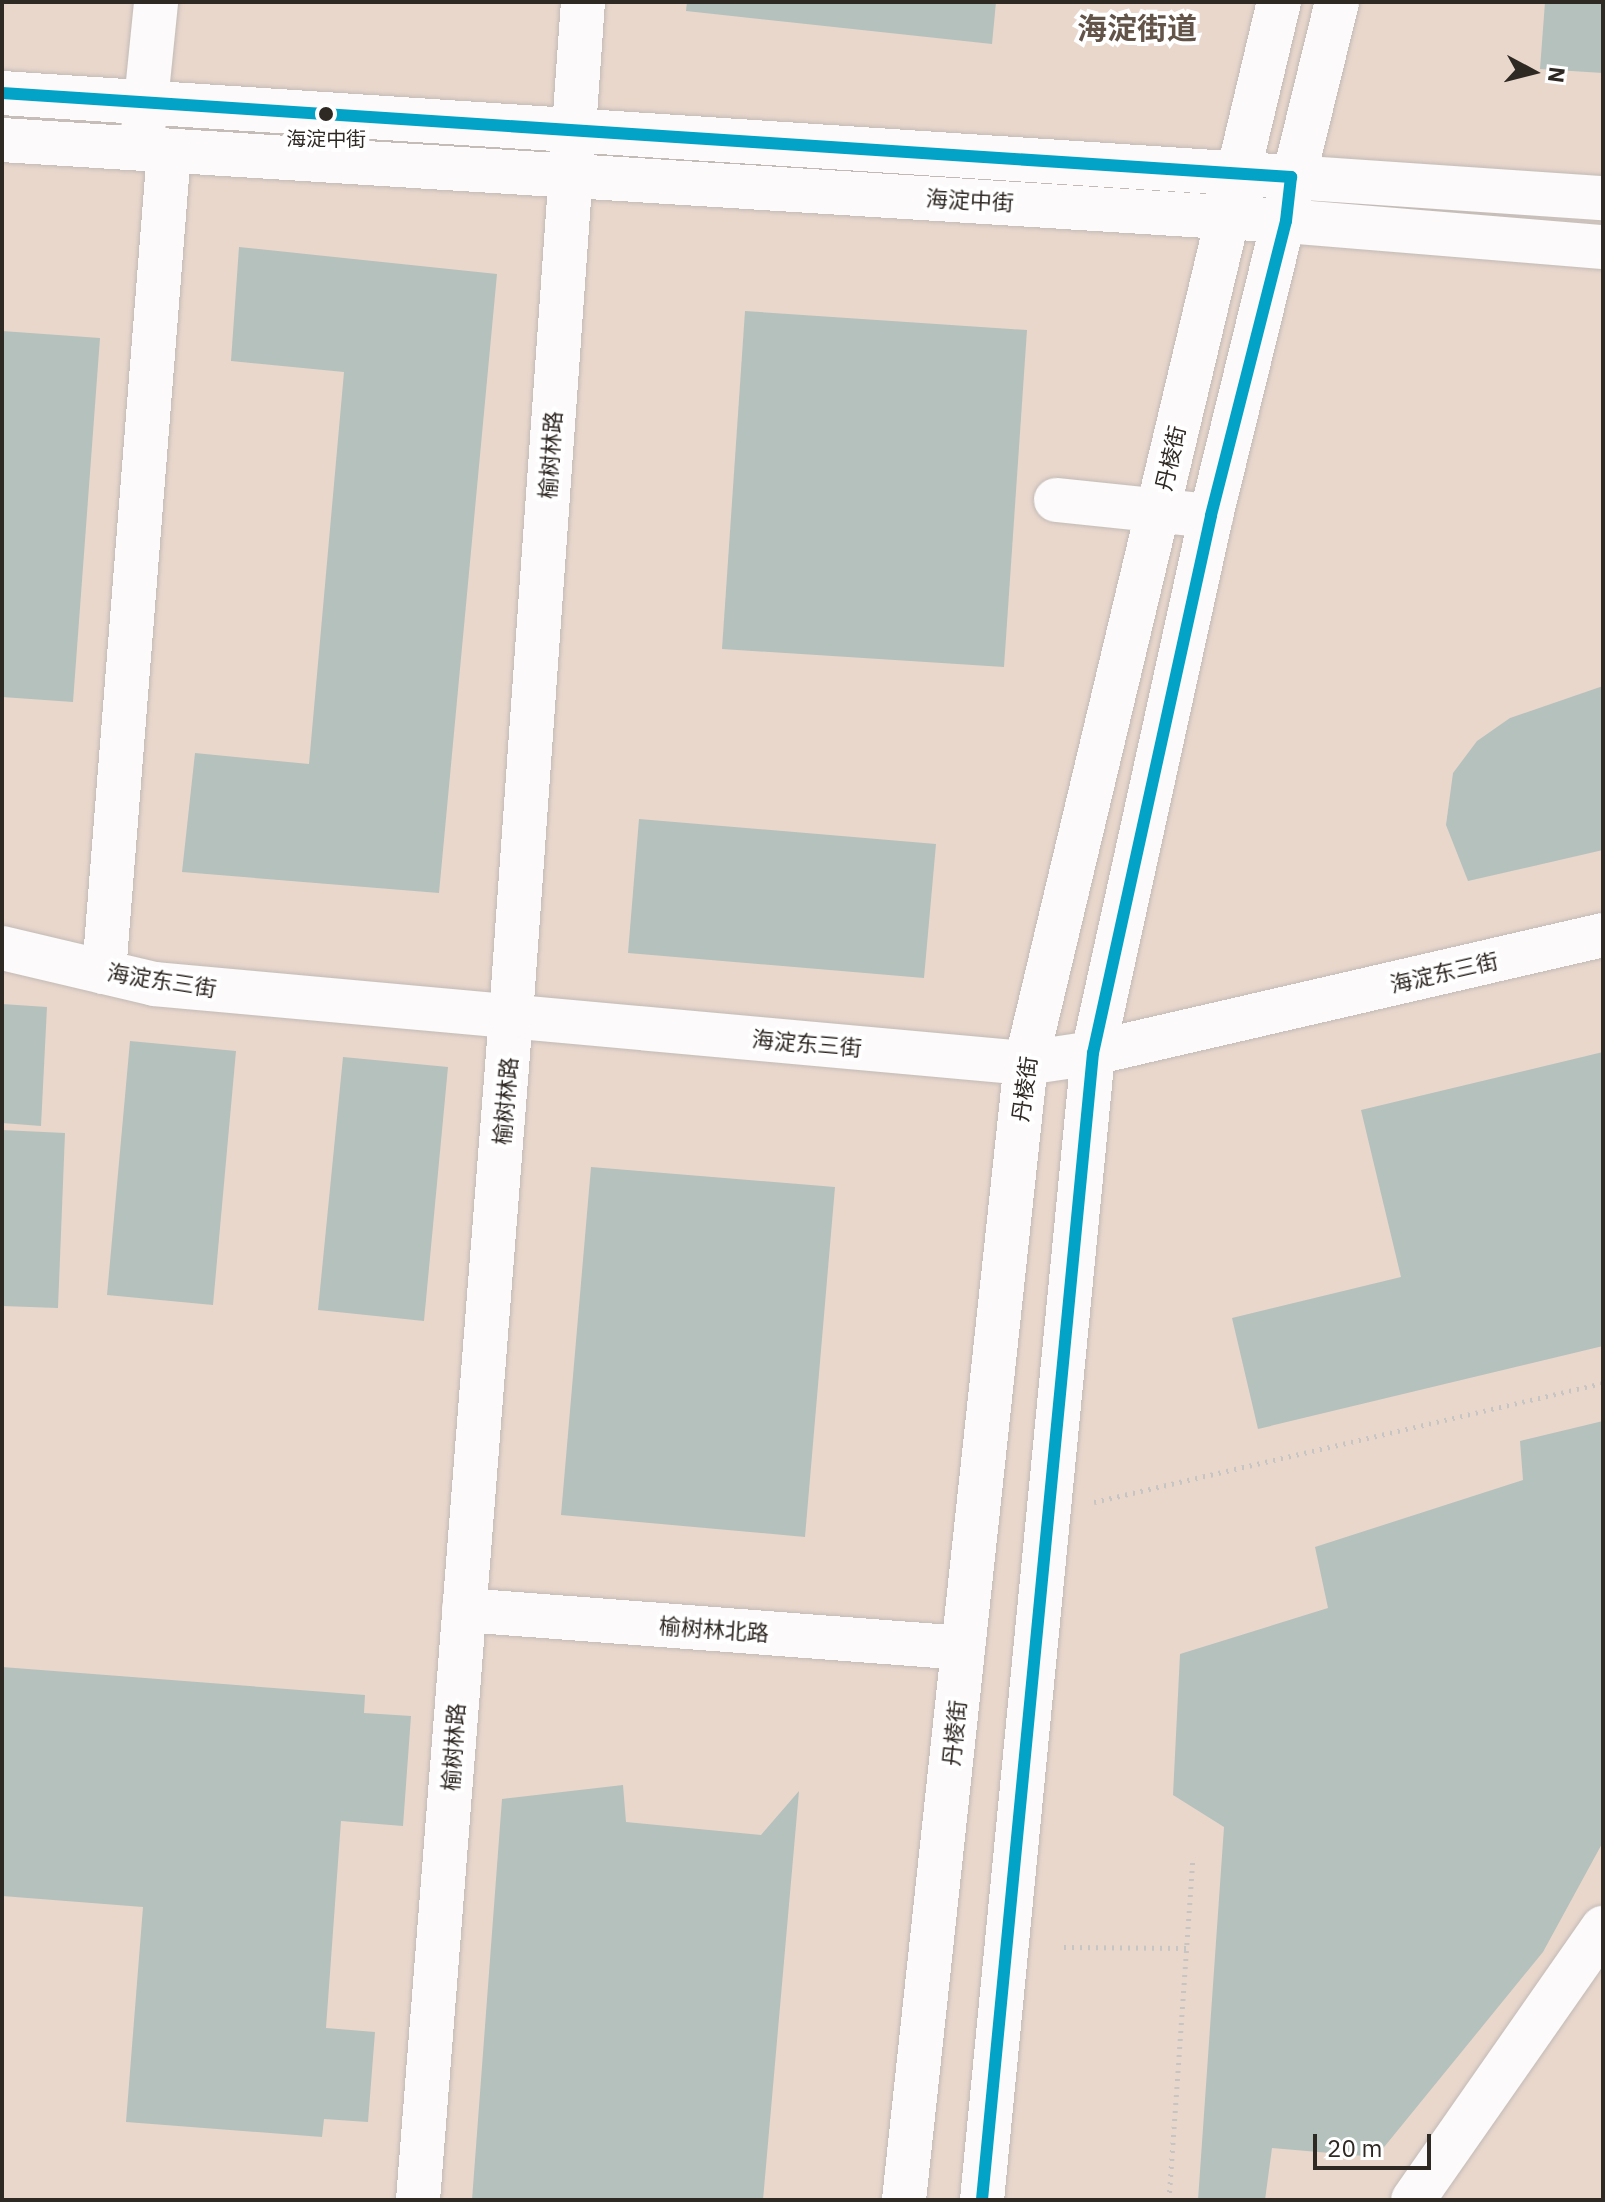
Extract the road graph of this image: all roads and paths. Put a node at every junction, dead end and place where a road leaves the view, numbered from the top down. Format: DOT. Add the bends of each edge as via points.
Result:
graph roads {
  1 [pos="156,2"];
  2 [pos="583,2"];
  3 [pos="1279,2"];
  4 [pos="1337,2"];
  5 [pos="2,93"];
  6 [pos="146,102"];
  7 [pos="573,131"];
  8 [pos="2,140"];
  9 [pos="155,150"];
  10 [pos="570,177"];
  11 [pos="1291,177"];
  12 [pos="1232,194"];
  13 [pos="1603,198"];
  14 [pos="1286,221"];
  15 [pos="1603,247"];
  16 [pos="1056,500"];
  17 [pos="1157,511"];
  18 [pos="1211,516"];
  19 [pos="1603,935"];
  20 [pos="2,948"];
  21 [pos="104,972"];
  22 [pos="511,1016"];
  23 [pos="1093,1053"];
  24 [pos="1026,1063"];
  25 [pos="1603,1383"];
  26 [pos="1094,1502"];
  27 [pos="464,1610"];
  28 [pos="963,1648"];
  29 [pos="1193,1857"];
  30 [pos="1603,1928"];
  31 [pos="1064,1947"];
  32 [pos="1186,1948"];
  33 [pos="418,2200"];
  34 [pos="904,2200"];
  35 [pos="982,2200"];
  36 [pos="1169,2200"];
  37 [pos="1413,2200"];
  1 -- 6 [label="street"];
  2 -- 7 [label="street, 榆树林路"];
  3 -- 12 [label="street, 丹棱街"];
  4 -- 11 [label="street"];
  5 -- 6 [label="street, 海淀中街"];
  6 -- 7 [label="street, 海淀中街"];
  6 -- 9 [label="street"];
  7 -- 10 [label="street, 榆树林路"];
  7 -- 12 [label="street, 海淀中街"];
  8 -- 9 [label="street, 海淀中街"];
  9 -- 10 [label="street, 海淀中街"];
  9 -- 21 [label="street"];
  10 -- 12 [label="street, 海淀中街"];
  10 -- 22 [label="street, 榆树林路"];
  11 -- 12 [label="street, 海淀中街"];
  11 -- 13 [label="street, 海淀中街"];
  11 -- 14 [label="street"];
  12 -- 14 [label="street, 海淀中街"];
  12 -- 17 [label="street, 丹棱街"];
  14 -- 15 [label="street, 海淀中街"];
  14 -- 18 [label="street"];
  16 -- 17 [label="street"];
  17 -- 18 [label="street"];
  17 -- 24 [label="street, 丹棱街"];
  18 -- 23 [label="street"];
  19 -- 23 [label="street, 海淀东三街"];
  20 -- 21 [label="street, 海淀东三街"];
  21 -- 22 [label="street, 海淀东三街" via="154,984"];
  22 -- 24 [label="street, 海淀东三街"];
  22 -- 27 [label="street, 榆树林路"];
  23 -- 24 [label="street, 海淀东三街"];
  23 -- 35 [label="street"];
  24 -- 28 [label="street, 丹棱街"];
  25 -- 26 [label="path"];
  27 -- 28 [label="street, 榆树林北路"];
  27 -- 33 [label="street, 榆树林路"];
  28 -- 34 [label="street, 丹棱街"];
  29 -- 32 [label="path"];
  30 -- 37 [label="street"];
  31 -- 32 [label="path"];
  32 -- 36 [label="path"];
}
